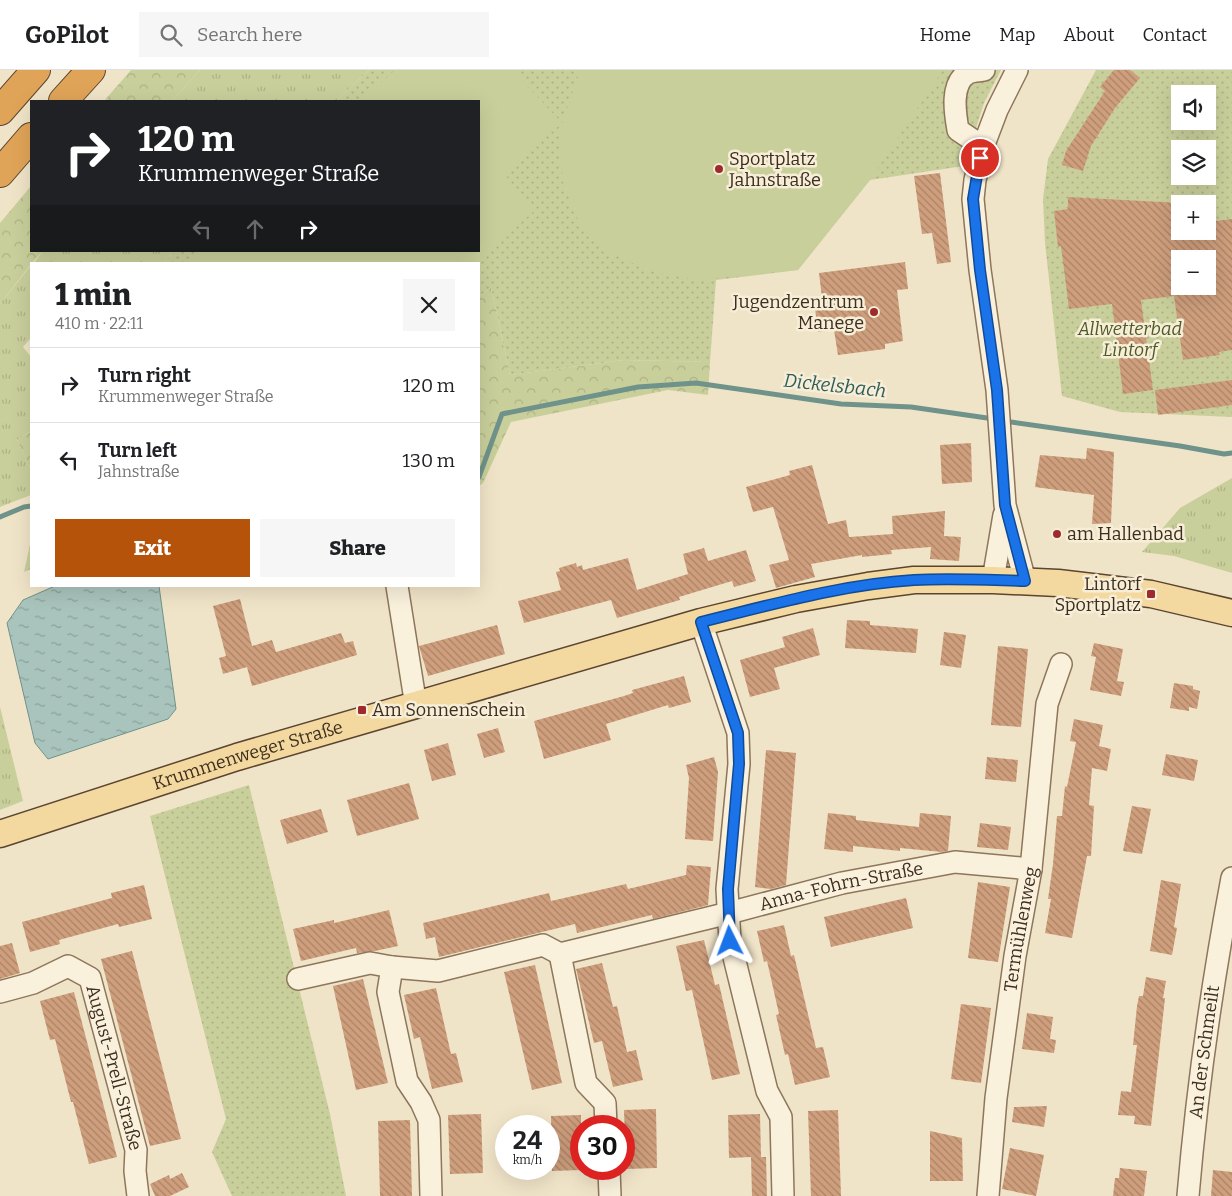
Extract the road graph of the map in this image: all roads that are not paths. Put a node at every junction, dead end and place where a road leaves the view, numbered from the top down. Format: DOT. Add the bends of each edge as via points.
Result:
graph roads {
  1 [pos="36,70"];
  2 [pos="91,70"];
  3 [pos="985,70"];
  4 [pos="1014,75"];
  5 [pos="64,100"];
  6 [pos="0,112"];
  7 [pos="30,139"];
  8 [pos="983,147"];
  9 [pos="0,173"];
  10 [pos="1005,505"];
  11 [pos="993,580"];
  12 [pos="1025,581"];
  13 [pos="397,587"];
  14 [pos="1232,613"];
  15 [pos="701,622"];
  16 [pos="1061,664"];
  17 [pos="416,706"];
  18 [pos="0,834"];
  19 [pos="1031,870"];
  20 [pos="1232,878"];
  21 [pos="729,913"];
  22 [pos="560,954"];
  23 [pos="392,968"];
  24 [pos="298,979"];
  25 [pos="0,992"];
  26 [pos="606,1115"];
  27 [pos="609,1180"];
  28 [pos="138,1196"];
  29 [pos="431,1196"];
  30 [pos="610,1196"];
  31 [pos="784,1196"];
  32 [pos="988,1196"];
  33 [pos="1188,1196"];
  1 -- 6 [label="highway"];
  2 -- 5 [label="highway"];
  3 -- 4 [label="street"];
  3 -- 8 [label="street" via="967,74 955,88 958,130"];
  4 -- 8 [label="street"];
  7 -- 9 [label="highway"];
  8 -- 10 [label="street" via="973,199 997,397"];
  10 -- 11 [label="street"];
  10 -- 12 [label="street"];
  11 -- 12 [label="main road, Krummenweger Straße"];
  11 -- 15 [label="main road, Krummenweger Straße" via="914,580 868,586"];
  12 -- 14 [label="main road, Krummenweger Straße" via="1150,594"];
  13 -- 17 [label="street"];
  15 -- 17 [label="main road, Krummenweger Straße"];
  15 -- 21 [label="street" via="738,733 739,764 728,889"];
  16 -- 19 [label="street, Termühlenweg" via="1046,704"];
  17 -- 18 [label="main road, Krummenweger Straße" via="237,757"];
  19 -- 21 [label="street, Anna-Fohrn-Straße" via="955,862 842,883"];
  19 -- 32 [label="street, Termühlenweg" via="1015,956 996,1098"];
  20 -- 33 [label="street, An der Schmeilt" via="1209,1009"];
  21 -- 22 [label="street, Anna-Fohrn-Straße"];
  21 -- 31 [label="street" via="730,941 767,1091 781,1117"];
  22 -- 23 [label="street" via="543,945 438,971"];
  22 -- 26 [label="street" via="586,1083 605,1103"];
  23 -- 24 [label="street" via="370,963"];
  23 -- 29 [label="street" via="388,992 407,1080 429,1120"];
  25 -- 28 [label="street, August-Prell-Straße" via="33,983 68,966 90,978 136,1150"];
  27 -- 30 [label="street"];
}
